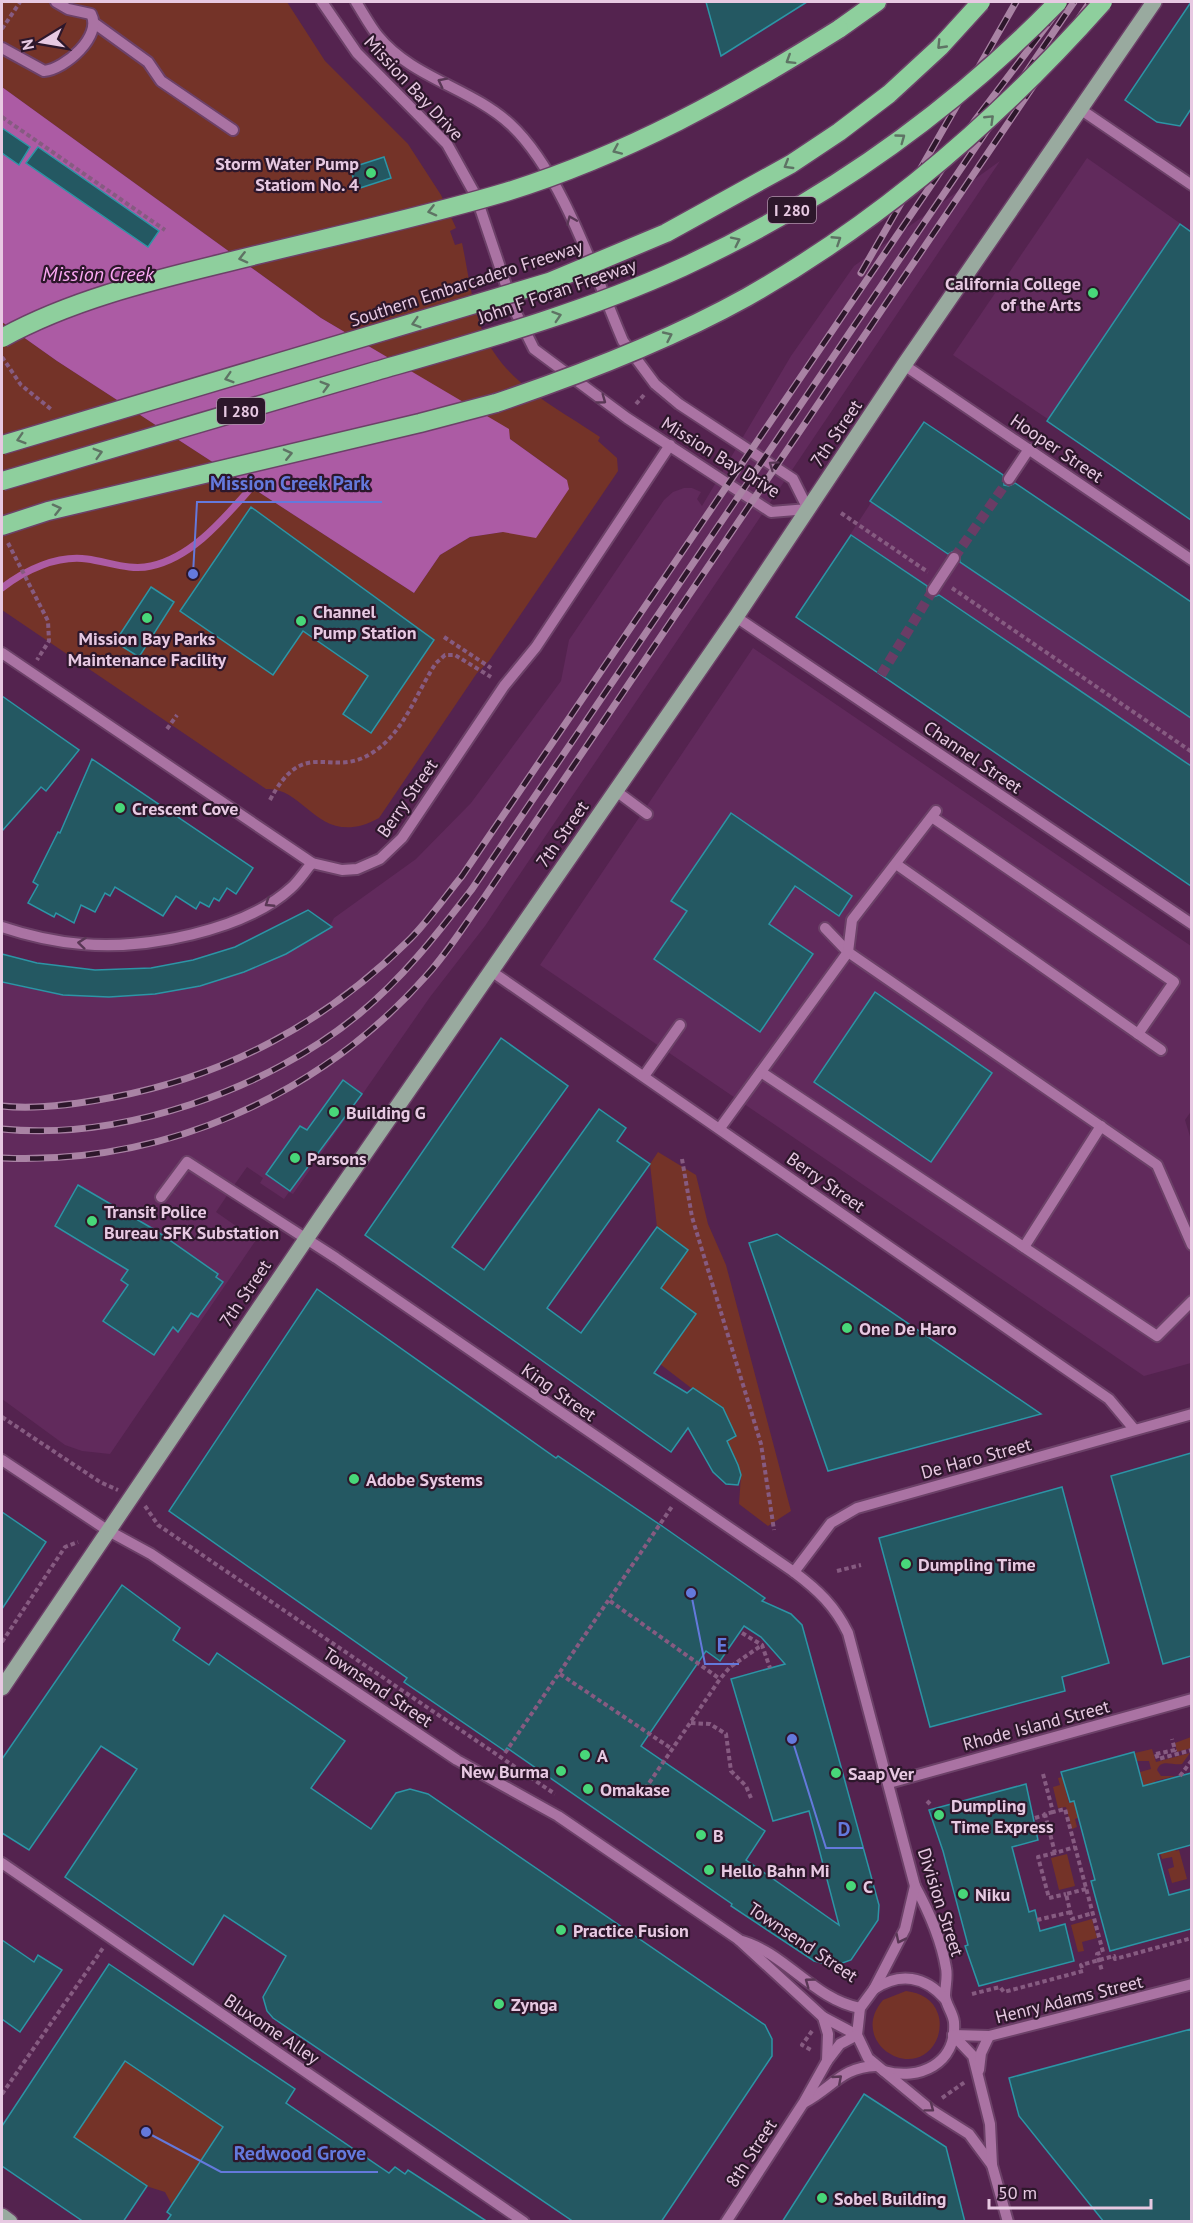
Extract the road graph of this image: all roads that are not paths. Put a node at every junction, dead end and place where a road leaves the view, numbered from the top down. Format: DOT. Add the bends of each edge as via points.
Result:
graph roads {
  1 [pos="56,2"];
  2 [pos="322,2"];
  3 [pos="356,2"];
  4 [pos="877,2"];
  5 [pos="981,2"];
  6 [pos="1058,2"];
  7 [pos="1103,2"];
  8 [pos="1154,2"];
  9 [pos="94,23"];
  10 [pos="2,48"];
  11 [pos="1080,109"];
  12 [pos="233,130"];
  13 [pos="1191,185"];
  14 [pos="2,338"];
  15 [pos="904,365"];
  16 [pos="2,445"];
  17 [pos="669,445"];
  18 [pos="1029,449"];
  19 [pos="1009,479"];
  20 [pos="2,482"];
  21 [pos="808,509"];
  22 [pos="2,526"];
  23 [pos="954,558"];
  24 [pos="1191,560"];
  25 [pos="933,590"];
  26 [pos="736,617"];
  27 [pos="2,653"];
  28 [pos="616,790"];
  29 [pos="647,813"];
  30 [pos="312,863"];
  31 [pos="896,864"];
  32 [pos="1191,924"];
  33 [pos="2,927"];
  34 [pos="825,928"];
  35 [pos="848,952"];
  36 [pos="491,971"];
  37 [pos="680,1025"];
  38 [pos="1138,1034"];
  39 [pos="1161,1050"];
  40 [pos="761,1072"];
  41 [pos="644,1076"];
  42 [pos="1101,1126"];
  43 [pos="720,1128"];
  44 [pos="161,1197"];
  45 [pos="306,1239"];
  46 [pos="1191,1245"];
  47 [pos="1024,1247"];
  48 [pos="1191,1301"];
  49 [pos="1191,1414"];
  50 [pos="1134,1429"];
  51 [pos="2,1460"];
  52 [pos="107,1530"];
  53 [pos="794,1572"];
  54 [pos="2,1688"];
  55 [pos="1191,1699"];
  56 [pos="889,1783"];
  57 [pos="2,1863"];
  58 [pos="915,1886"];
  59 [pos="738,1939"];
  60 [pos="1191,1984"];
  61 [pos="874,1989"];
  62 [pos="945,1999"];
  63 [pos="860,2008"];
  64 [pos="823,2017"];
  65 [pos="857,2035"];
  66 [pos="953,2035"];
  67 [pos="989,2036"];
  68 [pos="827,2061"];
  69 [pos="880,2068"];
  70 [pos="973,2078"];
  71 [pos="804,2103"];
  72 [pos="992,2165"];
  73 [pos="2,2216"];
  74 [pos="10,2222"];
  75 [pos="524,2222"];
  76 [pos="726,2222"];
  77 [pos="1008,2222"];
  1 -- 9 [label="street" via="91,14"];
  2 -- 17 [label="street, Mission Bay Drive, one-way" via="357,53 424,118 453,153 476,196 514,309 534,348"];
  21 -- 3 [label="street, Mission Bay Drive, one-way" via="793,479 679,404 635,361 552,180 524,138 477,100 393,51"];
  4 -- 14 [label="highway, one-way, bridge" via="741,90 653,135 556,175 458,205 125,289"];
  5 -- 16 [label="highway, Southern Embarcadero Freeway / I 280, one-way, bridge" via="940,47 839,132 781,170 666,233 549,282"];
  20 -- 6 [label="highway, John F Foran Freeway / I 280, one-way, bridge" via="561,315 682,267 747,235 860,167 972,83"];
  22 -- 7 [label="highway, one-way, bridge" via="59,508 496,403 597,367 673,334 800,265 898,197 975,134"];
  8 -- 11 [label="main road, 7th Street"];
  9 -- 10 [label="street" via="91,37 53,70 44,71"];
  9 -- 12 [label="street" via="148,62 160,81"];
  11 -- 13 [label="street"];
  11 -- 15 [label="main road, 7th Street"];
  15 -- 18 [label="street, Hooper Street"];
  15 -- 21 [label="main road, 7th Street"];
  17 -- 21 [label="street, Mission Bay Drive" via="771,512"];
  17 -- 30 [label="street, Berry Street" via="536,647 504,686 391,851 357,869"];
  18 -- 19 [label="street"];
  18 -- 24 [label="street, Hooper Street"];
  21 -- 26 [label="main road, 7th Street"];
  23 -- 25 [label="street"];
  26 -- 28 [label="main road, 7th Street"];
  26 -- 32 [label="street, Channel Street"];
  27 -- 30 [label="street, Berry Street"];
  28 -- 29 [label="street"];
  28 -- 36 [label="main road, 7th Street"];
  30 -- 33 [label="street, one-way" via="291,889 250,915 164,939 124,945 81,944"];
  31 -- 35 [label="street" via="852,920"];
  31 -- 38 [label="street"];
  31 -- 38 [label="street" via="934,814 1174,982"];
  34 -- 35 [label="street"];
  35 -- 40 [label="street"];
  35 -- 42 [label="street"];
  36 -- 41 [label="street, Berry Street"];
  36 -- 45 [label="main road, 7th Street"];
  37 -- 41 [label="street"];
  38 -- 39 [label="street"];
  40 -- 43 [label="street"];
  40 -- 47 [label="street"];
  41 -- 43 [label="street, Berry Street"];
  42 -- 46 [label="street" via="1157,1165"];
  42 -- 47 [label="street"];
  43 -- 50 [label="street, Berry Street" via="1109,1399"];
  44 -- 45 [label="street, King Street" via="187,1162"];
  45 -- 52 [label="main road, 7th Street"];
  45 -- 53 [label="street, King Street"];
  47 -- 48 [label="street" via="1156,1335"];
  49 -- 50 [label="street, De Haro Street"];
  50 -- 53 [label="street, De Haro Street" via="856,1508 831,1523"];
  51 -- 52 [label="street, Townsend Street"];
  52 -- 54 [label="main road, 7th Street"];
  52 -- 59 [label="street, Townsend Street" via="151,1554 458,1760 558,1816"];
  53 -- 56 [label="street, Division Street" via="826,1598 848,1633"];
  55 -- 56 [label="street, Rhode Island Street"];
  56 -- 58 [label="street, Division Street"];
  57 -- 75 [label="street, Bluxome Alley"];
  58 -- 61 [label="street, one-way" via="905,1929"];
  58 -- 62 [label="street, Division Street" via="933,1919 946,1970"];
  63 -- 59 [label="street, Townsend Street, one-way" via="835,2001 758,1945"];
  59 -- 64 [label="street, Townsend Street"];
  60 -- 67 [label="street, Henry Adams Street"];
  61 -- 62 [label="street" via="906,1978 928,1984"];
  61 -- 63 [label="street"];
  62 -- 66 [label="street, Division Street" via="951,2010"];
  63 -- 65 [label="street"];
  64 -- 65 [label="street, Townsend Street"];
  64 -- 68 [label="street" via="828,2034"];
  65 -- 68 [label="street, 8th Street" via="840,2044"];
  65 -- 69 [label="street" via="862,2050"];
  66 -- 67 [label="street, Henry Adams Street"];
  66 -- 69 [label="street" via="945,2055 930,2069 910,2076"];
  66 -- 70 [label="street" via="973,2056"];
  67 -- 70 [label="street"];
  68 -- 71 [label="street, 8th Street"];
  71 -- 69 [label="street, 8th Street, one-way" via="850,2069"];
  69 -- 72 [label="street, one-way" via="969,2134"];
  70 -- 72 [label="street" via="990,2124"];
  71 -- 76 [label="street, 8th Street"];
  72 -- 77 [label="street"];
  73 -- 74 [label="main road"];
}
